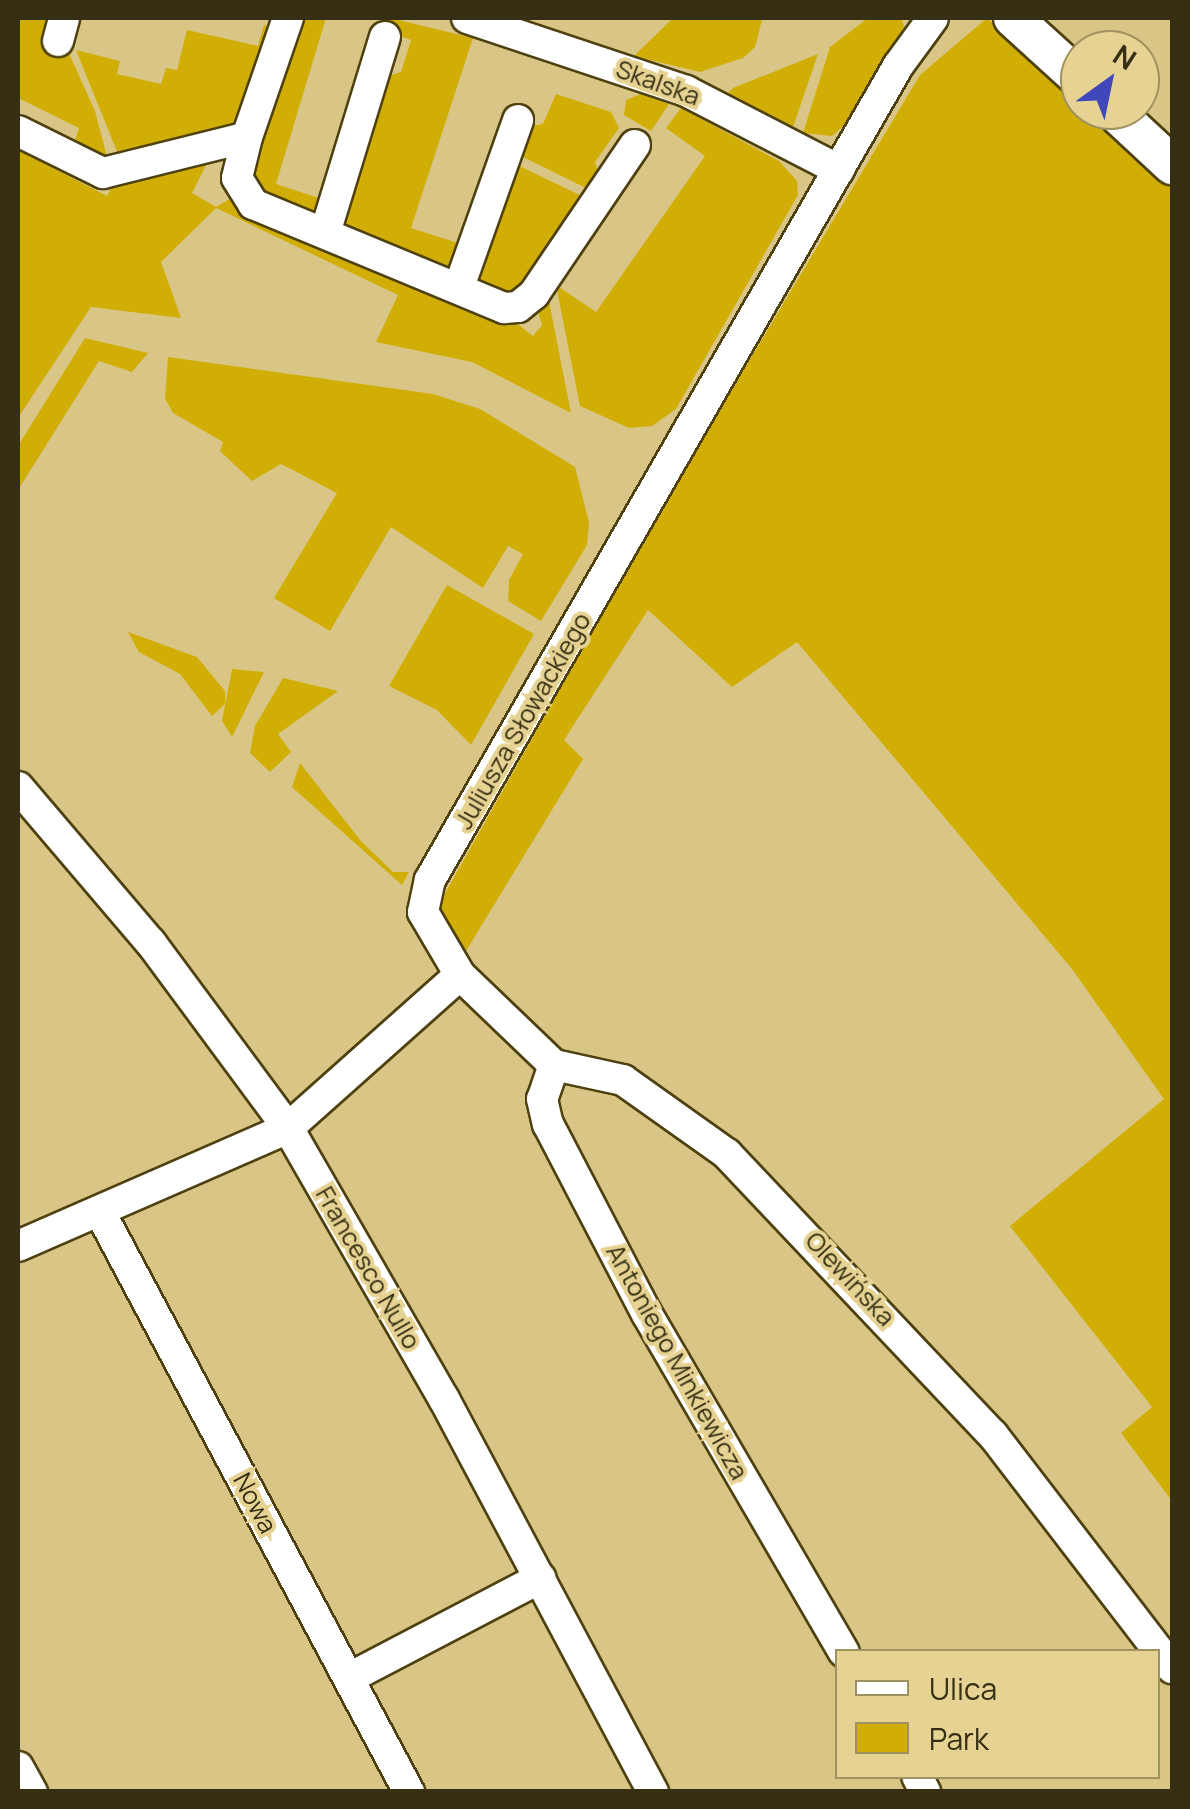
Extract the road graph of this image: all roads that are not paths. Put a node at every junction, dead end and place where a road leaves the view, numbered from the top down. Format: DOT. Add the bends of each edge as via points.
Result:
graph roads {
  1 [pos="288,18"];
  2 [pos="467,18"];
  3 [pos="933,18"];
  4 [pos="1014,18"];
  5 [pos="385,37"];
  6 [pos="1060,61"];
  7 [pos="518,120"];
  8 [pos="1134,130"];
  9 [pos="18,131"];
  10 [pos="247,137"];
  11 [pos="635,146"];
  12 [pos="1172,166"];
  13 [pos="839,170"];
  14 [pos="325,233"];
  15 [pos="459,287"];
  16 [pos="18,788"];
  17 [pos="460,976"];
  18 [pos="554,1064"];
  19 [pos="288,1128"];
  20 [pos="100,1214"];
  21 [pos="18,1246"];
  22 [pos="540,1578"];
  23 [pos="842,1649"];
  24 [pos="1157,1649"];
  25 [pos="348,1678"];
  26 [pos="18,1767"];
  27 [pos="32,1792"];
  28 [pos="409,1792"];
  29 [pos="653,1792"];
  1 -- 10 [label="street"];
  2 -- 13 [label="street, Skalska" via="686,91"];
  3 -- 13 [label="street, Juliusza Słowackiego"];
  4 -- 6 [label="main road"];
  5 -- 14 [label="street"];
  7 -- 15 [label="street"];
  8 -- 12 [label="main road"];
  9 -- 10 [label="street" via="103,172"];
  10 -- 14 [label="street" via="240,190 253,204"];
  11 -- 15 [label="street" via="534,294 518,307"];
  13 -- 17 [label="street, Juliusza Słowackiego" via="430,880 423,912"];
  14 -- 15 [label="street"];
  16 -- 19 [label="street, Francesco Nullo" via="152,944"];
  17 -- 18 [label="street"];
  17 -- 19 [label="street"];
  18 -- 23 [label="street, Antoniego Minkiewicza" via="542,1099 548,1124 646,1314"];
  18 -- 24 [label="street, Olewińska" via="623,1080 728,1154 993,1435"];
  19 -- 20 [label="street"];
  19 -- 22 [label="street, Francesco Nullo"];
  20 -- 21 [label="street"];
  20 -- 25 [label="street, Nowa"];
  22 -- 25 [label="street"];
  22 -- 29 [label="street, Francesco Nullo"];
  25 -- 28 [label="street, Nowa"];
  26 -- 27 [label="street"];
}
